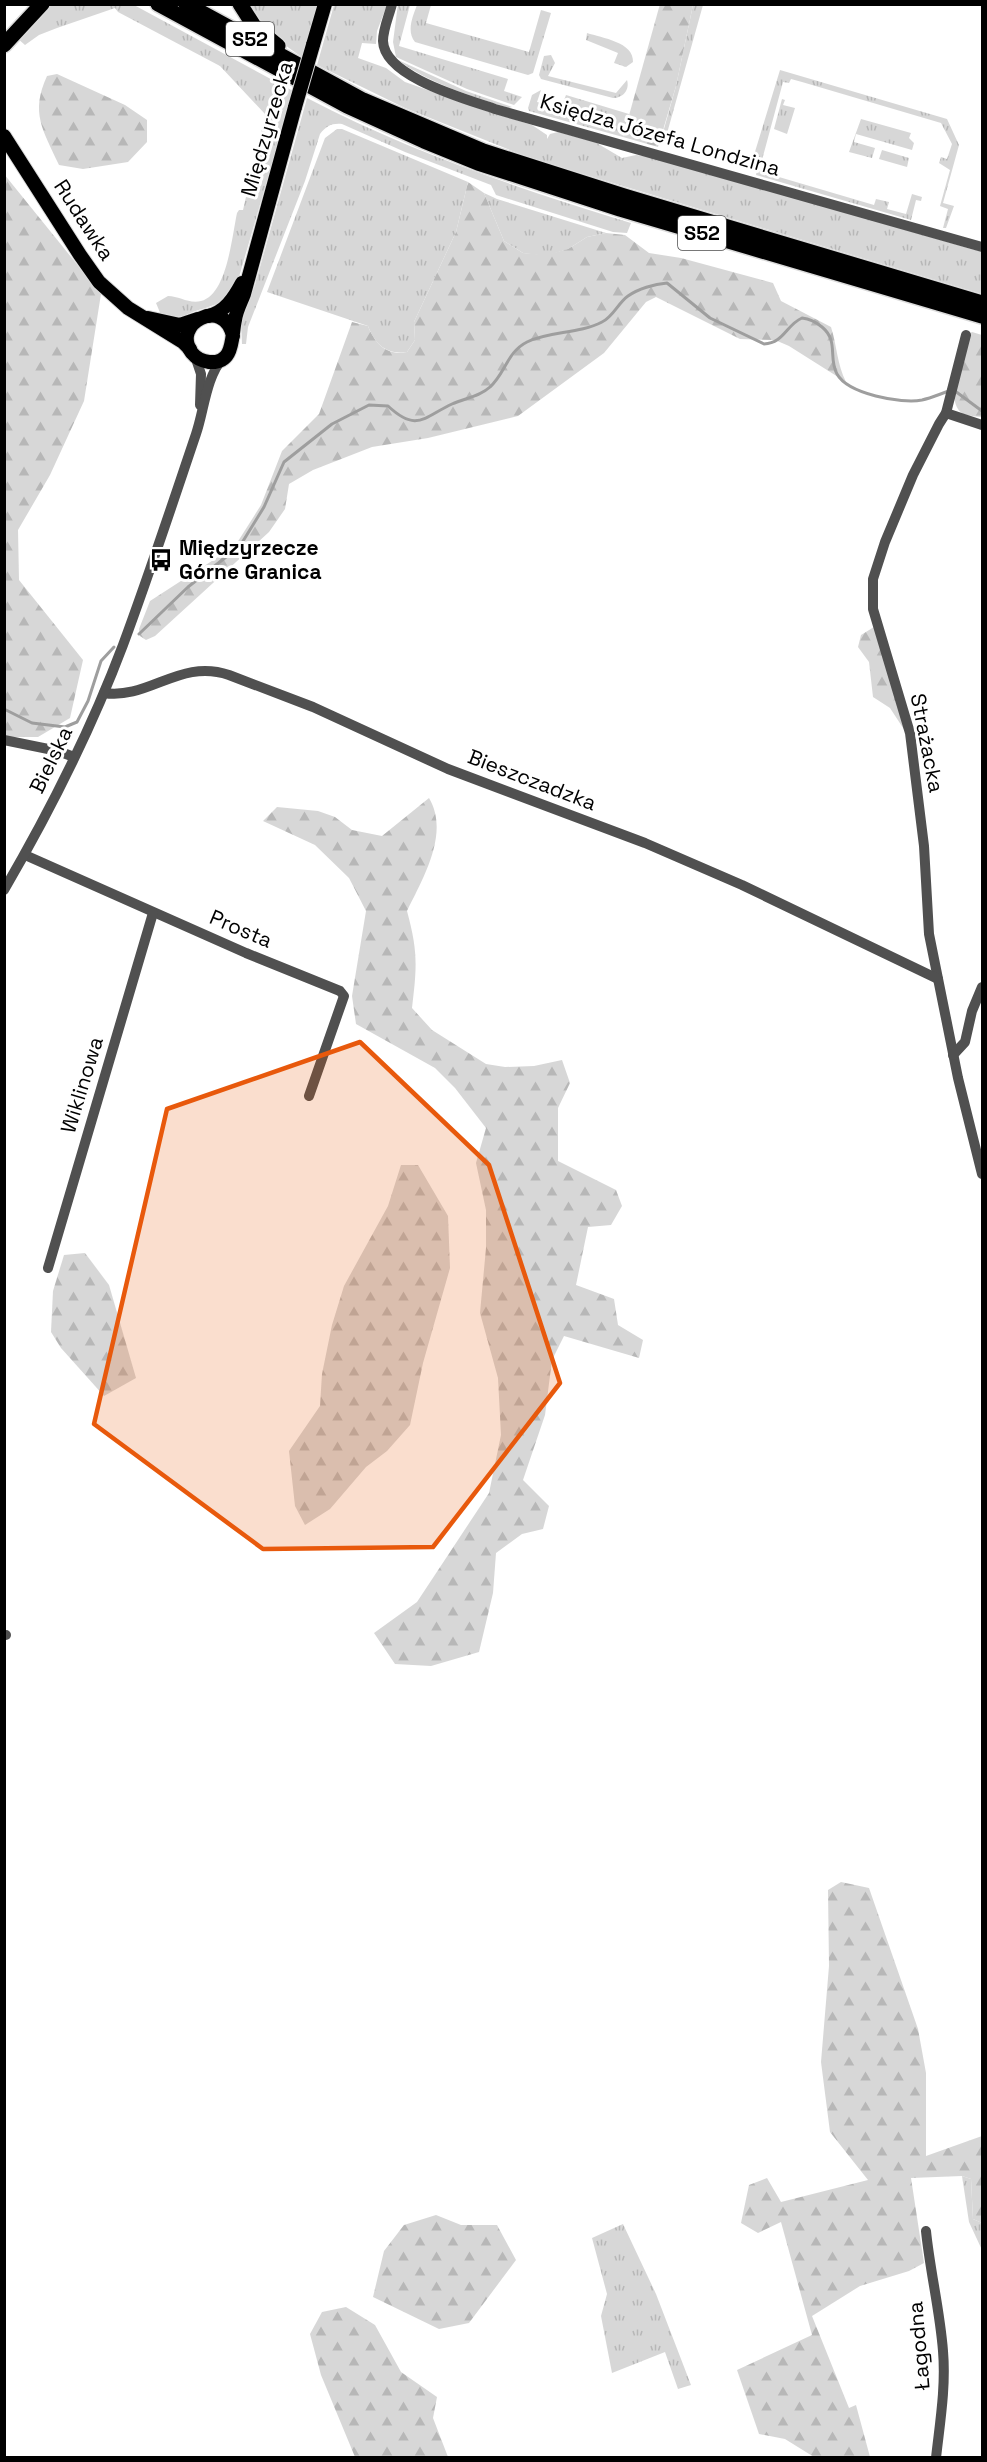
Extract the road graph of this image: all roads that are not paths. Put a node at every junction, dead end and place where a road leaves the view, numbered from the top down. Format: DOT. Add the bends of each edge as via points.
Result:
graph roads {
  1 [pos="22,4"];
  2 [pos="42,4"];
  3 [pos="158,4"];
  4 [pos="186,4"];
  5 [pos="240,4"];
  6 [pos="325,4"];
  7 [pos="392,4"];
  8 [pos="4,44"];
  9 [pos="313,74"];
  10 [pos="4,136"];
  11 [pos="982,248"];
  12 [pos="250,265"];
  13 [pos="982,303"];
  14 [pos="140,316"];
  15 [pos="982,316"];
  16 [pos="203,317"];
  17 [pos="966,335"];
  18 [pos="233,336"];
  19 [pos="192,352"];
  20 [pos="223,358"];
  21 [pos="946,413"];
  22 [pos="200,423"];
  23 [pos="982,425"];
  24 [pos="104,693"];
  25 [pos="4,740"];
  26 [pos="74,757"];
  27 [pos="25,855"];
  28 [pos="4,890"];
  29 [pos="153,913"];
  30 [pos="938,979"];
  31 [pos="982,987"];
  32 [pos="953,1055"];
  33 [pos="309,1096"];
  34 [pos="982,1174"];
  35 [pos="48,1268"];
  36 [pos="926,2231"];
  37 [pos="936,2457"];
  1 -- 8 [label="highway"];
  2 -- 8 [label="highway"];
  3 -- 15 [label="highway, S52" via="347,106 478,163"];
  4 -- 9 [label="highway, S52"];
  5 -- 9 [label="highway" via="261,33"];
  6 -- 12 [label="main road, Międzyrzecka, bridge"];
  7 -- 11 [label="street, Księdza Józefa Londzina" via="384,35 386,54 399,69 428,83 520,117"];
  9 -- 13 [label="highway, S52" via="448,137 539,171"];
  10 -- 14 [label="main road, Rudawka" via="93,274 113,296"];
  12 -- 16 [label="main road, Międzyrzecka" via="225,307"];
  12 -- 18 [label="main road, Międzyrzecka"];
  14 -- 16 [label="main road, Rudawka" via="180,325"];
  14 -- 19 [label="main road, Rudawka"];
  16 -- 18 [label="main road" via="216,316 225,321"];
  16 -- 19 [label="main road" via="188,333"];
  17 -- 21 [label="street, Strażacka"];
  18 -- 20 [label="main road" via="231,349"];
  19 -- 20 [label="main road" via="207,361"];
  19 -- 22 [label="street" via="201,374"];
  20 -- 22 [label="street" via="215,370"];
  21 -- 23 [label="street"];
  21 -- 30 [label="street, Strażacka" via="913,476 873,579 873,609 910,733 924,846 929,934"];
  22 -- 24 [label="street, Bielska"];
  24 -- 26 [label="street, Bielska"];
  24 -- 30 [label="street, Bieszczadzka" via="121,696 198,670 219,671 313,707 448,769 645,843"];
  25 -- 26 [label="street"];
  26 -- 27 [label="street, Bielska"];
  27 -- 28 [label="street, Bielska"];
  27 -- 29 [label="street, Prosta"];
  29 -- 33 [label="street, Prosta" via="340,991 344,996"];
  29 -- 35 [label="street, Wiklinowa"];
  30 -- 32 [label="street, Strażacka"];
  31 -- 32 [label="street" via="965,1042"];
  32 -- 34 [label="street, Strażacka"];
  36 -- 37 [label="street, Łagodna" via="943,2351 944,2390"];
}
